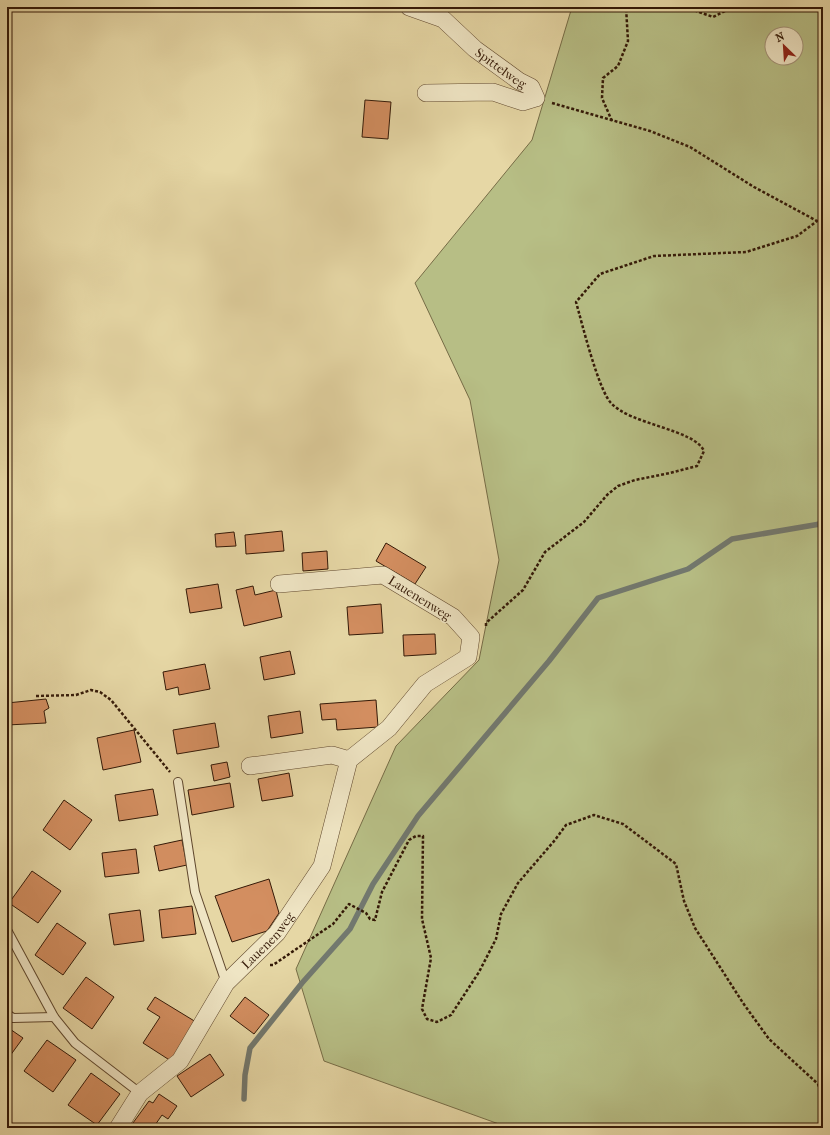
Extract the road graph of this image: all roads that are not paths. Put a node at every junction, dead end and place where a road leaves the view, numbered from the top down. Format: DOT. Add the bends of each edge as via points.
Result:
graph roads {
  1 [pos="409,7"];
  2 [pos="426,93"];
  3 [pos="279,584"];
  4 [pos="349,760"];
  5 [pos="250,766"];
  6 [pos="178,782"];
  7 [pos="7,930"];
  8 [pos="226,983"];
  9 [pos="7,1014"];
  10 [pos="54,1017"];
  11 [pos="140,1093"];
  12 [pos="118,1128"];
  1 -- 2 [label="street, Spittelweg" via="443,19 476,49 531,87 536,98 523,102 493,92"];
  3 -- 4 [label="street, Lauenenweg" via="383,576 453,617 471,637 468,657 425,684 389,728"];
  4 -- 5 [label="street" via="332,756"];
  4 -- 8 [label="street, Lauenenweg" via="322,866 277,933"];
  6 -- 8 [label="lane" via="195,892"];
  7 -- 10 [label="lane"];
  8 -- 11 [label="street, Lauenenweg" via="180,1061"];
  9 -- 10 [label="lane" via="13,1018"];
  10 -- 11 [label="lane" via="75,1043"];
  11 -- 12 [label="street, Lauenenweg"];
}
